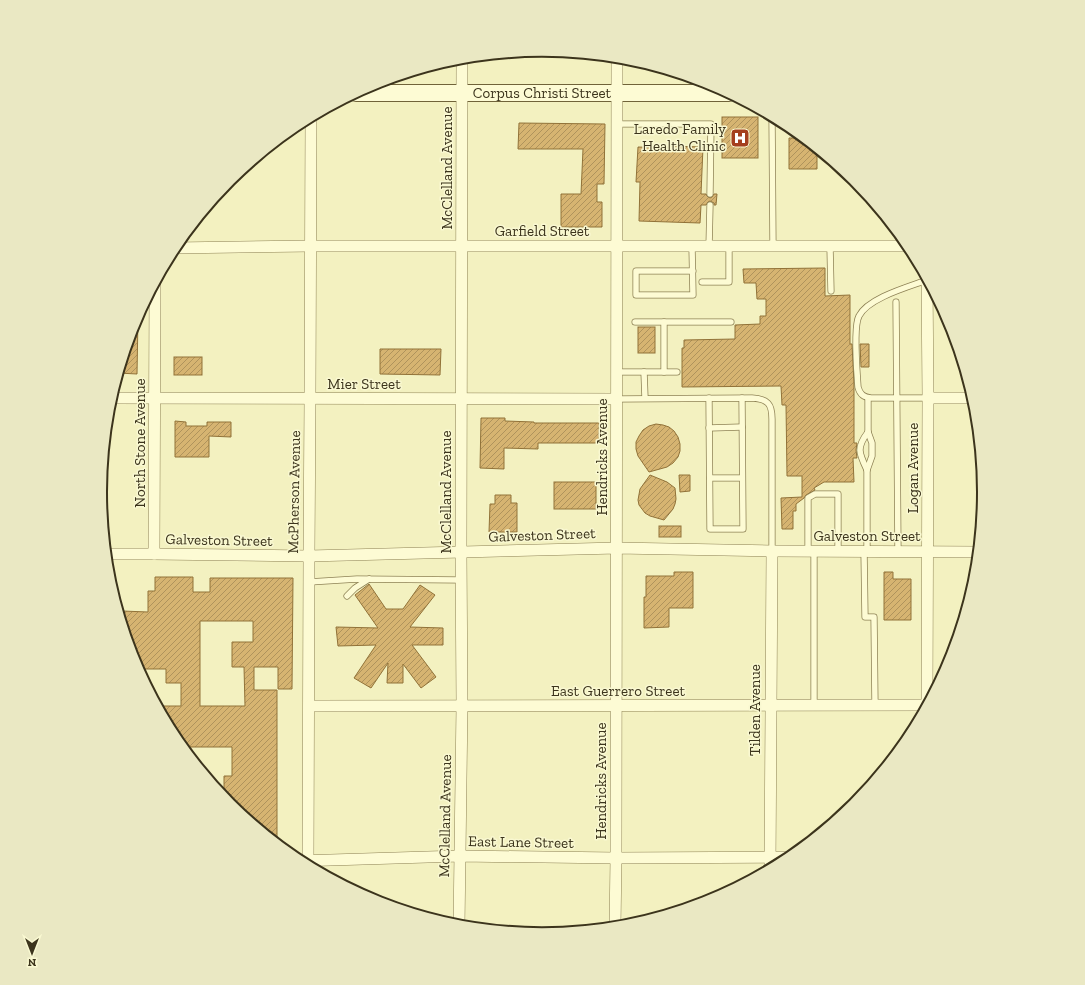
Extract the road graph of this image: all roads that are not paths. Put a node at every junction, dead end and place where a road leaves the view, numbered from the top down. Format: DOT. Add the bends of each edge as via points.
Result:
graph roads {
  1 [pos="462,64"];
  2 [pos="617,64"];
  3 [pos="370,93"];
  4 [pos="462,93"];
  5 [pos="617,93"];
  6 [pos="716,93"];
  7 [pos="772,123"];
  8 [pos="311,124"];
  9 [pos="617,124"];
  10 [pos="710,194"];
  11 [pos="710,205"];
  12 [pos="310,246"];
  13 [pos="617,246"];
  14 [pos="902,246"];
  15 [pos="462,247"];
  16 [pos="692,247"];
  17 [pos="709,247"];
  18 [pos="729,247"];
  19 [pos="773,247"];
  20 [pos="830,247"];
  21 [pos="182,248"];
  22 [pos="693,271"];
  23 [pos="923,281"];
  24 [pos="702,282"];
  25 [pos="927,289"];
  26 [pos="831,291"];
  27 [pos="155,294"];
  28 [pos="896,302"];
  29 [pos="635,322"];
  30 [pos="664,322"];
  31 [pos="731,322"];
  32 [pos="617,372"];
  33 [pos="644,372"];
  34 [pos="664,372"];
  35 [pos="677,372"];
  36 [pos="118,398"];
  37 [pos="155,398"];
  38 [pos="310,398"];
  39 [pos="645,398"];
  40 [pos="709,398"];
  41 [pos="742,398"];
  42 [pos="868,398"];
  43 [pos="897,398"];
  44 [pos="928,398"];
  45 [pos="968,398"];
  46 [pos="462,399"];
  47 [pos="617,399"];
  48 [pos="742,427"];
  49 [pos="709,428"];
  50 [pos="868,432"];
  51 [pos="867,470"];
  52 [pos="710,478"];
  53 [pos="742,478"];
  54 [pos="617,548"];
  55 [pos="772,551"];
  56 [pos="811,551"];
  57 [pos="838,551"];
  58 [pos="866,551"];
  59 [pos="461,552"];
  60 [pos="898,552"];
  61 [pos="927,552"];
  62 [pos="974,552"];
  63 [pos="112,554"];
  64 [pos="154,554"];
  65 [pos="309,556"];
  66 [pos="370,579"];
  67 [pos="461,580"];
  68 [pos="309,582"];
  69 [pos="347,596"];
  70 [pos="927,697"];
  71 [pos="309,706"];
  72 [pos="462,706"];
  73 [pos="616,706"];
  74 [pos="770,706"];
  75 [pos="814,706"];
  76 [pos="874,706"];
  77 [pos="922,706"];
  78 [pos="460,856"];
  79 [pos="770,857"];
  80 [pos="781,857"];
  81 [pos="305,858"];
  82 [pos="616,858"];
  83 [pos="313,863"];
  84 [pos="770,864"];
  85 [pos="459,920"];
  86 [pos="615,922"];
  1 -- 4 [label="street, McClelland Avenue"];
  2 -- 5 [label="street, Hendricks Avenue"];
  3 -- 4 [label="main road, Corpus Christi Street"];
  4 -- 5 [label="main road, Corpus Christi Street"];
  4 -- 15 [label="street, McClelland Avenue"];
  5 -- 6 [label="main road, Corpus Christi Street"];
  5 -- 9 [label="street, Hendricks Avenue"];
  7 -- 19 [label="lane"];
  8 -- 12 [label="street, McPherson Avenue"];
  9 -- 10 [label="lane" via="711,124"];
  9 -- 13 [label="street, Hendricks Avenue"];
  11 -- 17 [label="lane"];
  12 -- 15 [label="street, Garfield Street"];
  12 -- 21 [label="street, Garfield Street"];
  12 -- 38 [label="street, McPherson Avenue"];
  13 -- 15 [label="street, Garfield Street"];
  13 -- 16 [label="street, Garfield Street"];
  13 -- 32 [label="street, Hendricks Avenue"];
  14 -- 20 [label="street, Garfield Street"];
  15 -- 46 [label="street, McClelland Avenue"];
  16 -- 17 [label="street, Garfield Street"];
  16 -- 22 [label="lane"];
  17 -- 18 [label="street, Garfield Street"];
  18 -- 19 [label="street, Garfield Street"];
  18 -- 24 [label="lane" via="728,282"];
  19 -- 20 [label="street, Garfield Street"];
  20 -- 26 [label="lane"];
  22 -- 22 [label="lane" via="636,271 636,295 693,295"];
  23 -- 42 [label="lane" via="879,299 863,309 858,316 858,387 861,395"];
  25 -- 44 [label="street, Logan Avenue"];
  27 -- 37 [label="street, North Stone Avenue"];
  28 -- 43 [label="lane"];
  29 -- 30 [label="lane"];
  30 -- 31 [label="lane"];
  30 -- 34 [label="lane"];
  32 -- 33 [label="lane"];
  32 -- 47 [label="street, Hendricks Avenue"];
  33 -- 34 [label="lane"];
  33 -- 39 [label="lane"];
  34 -- 35 [label="lane"];
  36 -- 37 [label="street, Mier Street"];
  37 -- 38 [label="street, Mier Street"];
  37 -- 64 [label="street, North Stone Avenue"];
  38 -- 46 [label="street, Mier Street"];
  38 -- 65 [label="street, McPherson Avenue"];
  39 -- 40 [label="lane"];
  39 -- 47 [label="lane"];
  40 -- 41 [label="lane"];
  40 -- 49 [label="lane"];
  41 -- 48 [label="lane"];
  41 -- 55 [label="lane" via="761,398 767,401 772,411"];
  42 -- 43 [label="lane"];
  42 -- 50 [label="lane"];
  43 -- 44 [label="lane"];
  43 -- 60 [label="lane"];
  44 -- 45 [label="street"];
  44 -- 61 [label="street, Logan Avenue"];
  46 -- 47 [label="street, Mier Street"];
  46 -- 59 [label="street, McClelland Avenue"];
  47 -- 54 [label="street, Hendricks Avenue"];
  48 -- 49 [label="lane"];
  48 -- 53 [label="lane"];
  49 -- 52 [label="lane"];
  50 -- 51 [label="lane" via="872,443 872,456"];
  50 -- 51 [label="lane" via="860,444 862,460"];
  51 -- 58 [label="lane"];
  52 -- 53 [label="lane"];
  52 -- 53 [label="lane" via="710,529 743,529"];
  54 -- 55 [label="street, Galveston Street"];
  54 -- 59 [label="street, Galveston Street"];
  54 -- 73 [label="street, Hendricks Avenue"];
  55 -- 56 [label="street, Galveston Street"];
  55 -- 74 [label="street, Tilden Avenue"];
  56 -- 57 [label="street, Galveston Street"];
  56 -- 57 [label="lane" via="808,498 815,494 838,494"];
  56 -- 75 [label="lane"];
  57 -- 58 [label="street, Galveston Street"];
  58 -- 60 [label="street, Galveston Street"];
  58 -- 76 [label="lane" via="864,617 874,617"];
  59 -- 65 [label="street, Galveston Street"];
  59 -- 67 [label="street, McClelland Avenue"];
  60 -- 61 [label="street, Galveston Street"];
  61 -- 62 [label="street, Galveston Street"];
  61 -- 70 [label="street, Logan Avenue"];
  63 -- 64 [label="street, Galveston Street"];
  64 -- 65 [label="street, Galveston Street"];
  65 -- 68 [label="street, McPherson Avenue"];
  66 -- 67 [label="lane"];
  66 -- 68 [label="lane"];
  66 -- 69 [label="lane"];
  67 -- 72 [label="street, McClelland Avenue"];
  68 -- 71 [label="street, McPherson Avenue"];
  71 -- 72 [label="street, East Guerrero Street"];
  71 -- 81 [label="street, McPherson Avenue"];
  72 -- 73 [label="street, East Guerrero Street"];
  72 -- 78 [label="street, McClelland Avenue"];
  73 -- 74 [label="street, East Guerrero Street"];
  73 -- 82 [label="street, Hendricks Avenue"];
  74 -- 75 [label="street, East Guerrero Street"];
  74 -- 79 [label="street, Tilden Avenue"];
  75 -- 76 [label="street, East Guerrero Street"];
  76 -- 77 [label="street, East Guerrero Street"];
  78 -- 82 [label="street, East Lane Street"];
  78 -- 83 [label="street, East Lane Street"];
  78 -- 85 [label="street, McClelland Avenue"];
  79 -- 80 [label="street, East Lane Street"];
  79 -- 82 [label="street, East Lane Street"];
  79 -- 84 [label="street, Tilden Avenue"];
  82 -- 86 [label="street, Hendricks Avenue"];
}
